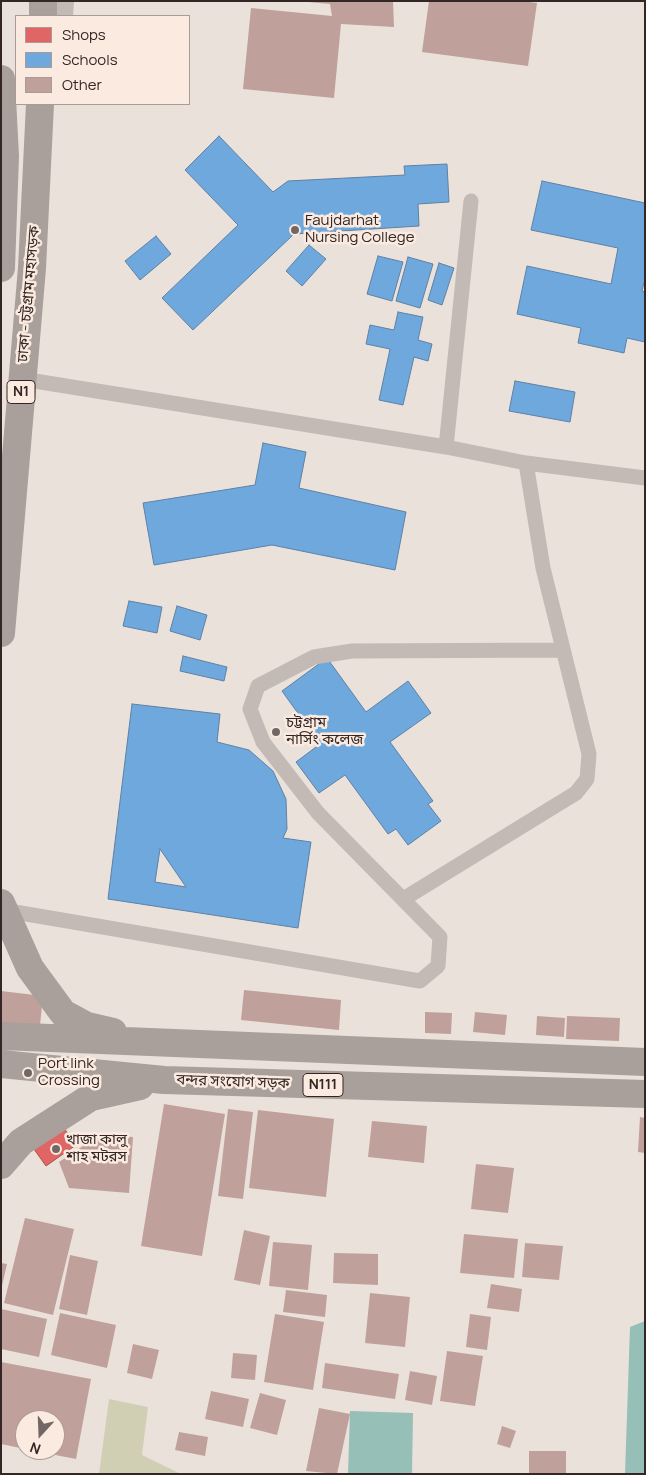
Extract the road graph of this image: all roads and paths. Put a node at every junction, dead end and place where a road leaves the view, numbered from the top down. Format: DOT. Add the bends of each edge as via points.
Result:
graph roads {
  1 [pos="43,1"];
  2 [pos="60,1"];
  3 [pos="43,15"];
  4 [pos="59,15"];
  5 [pos="1,79"];
  6 [pos="40,105"];
  7 [pos="52,105"];
  8 [pos="3,156"];
  9 [pos="471,201"];
  10 [pos="1,268"];
  11 [pos="32,268"];
  12 [pos="22,379"];
  13 [pos="446,448"];
  14 [pos="526,463"];
  15 [pos="645,478"];
  16 [pos="1,633"];
  17 [pos="563,650"];
  18 [pos="405,898"];
  19 [pos="2,907"];
  20 [pos="1,1036"];
  21 [pos="163,1044"];
  22 [pos="645,1062"];
  23 [pos="1,1064"];
  24 [pos="164,1080"];
  25 [pos="645,1094"];
  26 [pos="1,1165"];
  1 -- 3 [label="highway"];
  2 -- 4 [label="street"];
  5 -- 8 [label="highway, ঢাকা - চট্টগ্রাম মহাসড়ক"];
  6 -- 11 [label="highway, ঢাকা - চট্টগ্রাম মহাসড়ক / N1"];
  7 -- 11 [label="street" via="48,176"];
  8 -- 10 [label="highway, ঢাকা - চট্টগ্রাম মহাসড়ক"];
  9 -- 13 [label="lane"];
  11 -- 12 [label="highway, ঢাকা - চট্টগ্রাম মহাসড়ক / N1"];
  12 -- 13 [label="lane"];
  12 -- 16 [label="highway, ঢাকা - চট্টগ্রাম মহাসড়ক / N1"];
  13 -- 14 [label="lane"];
  14 -- 15 [label="lane"];
  14 -- 17 [label="lane" via="543,568"];
  17 -- 18 [label="lane" via="589,754 587,779 576,793"];
  17 -- 18 [label="lane" via="352,651 314,657 258,686 250,709 263,742 318,812"];
  18 -- 19 [label="lane" via="440,937 438,966 420,981"];
  19 -- 21 [label="highway" via="30,968 63,1013 87,1026"];
  20 -- 21 [label="highway"];
  21 -- 22 [label="highway"];
  23 -- 24 [label="highway, বন্দর সংযোগ সড়ক / N111"];
  24 -- 25 [label="highway, বন্দর সংযোগ সড়ক / N111"];
  24 -- 26 [label="highway" via="91,1097 21,1142"];
}
